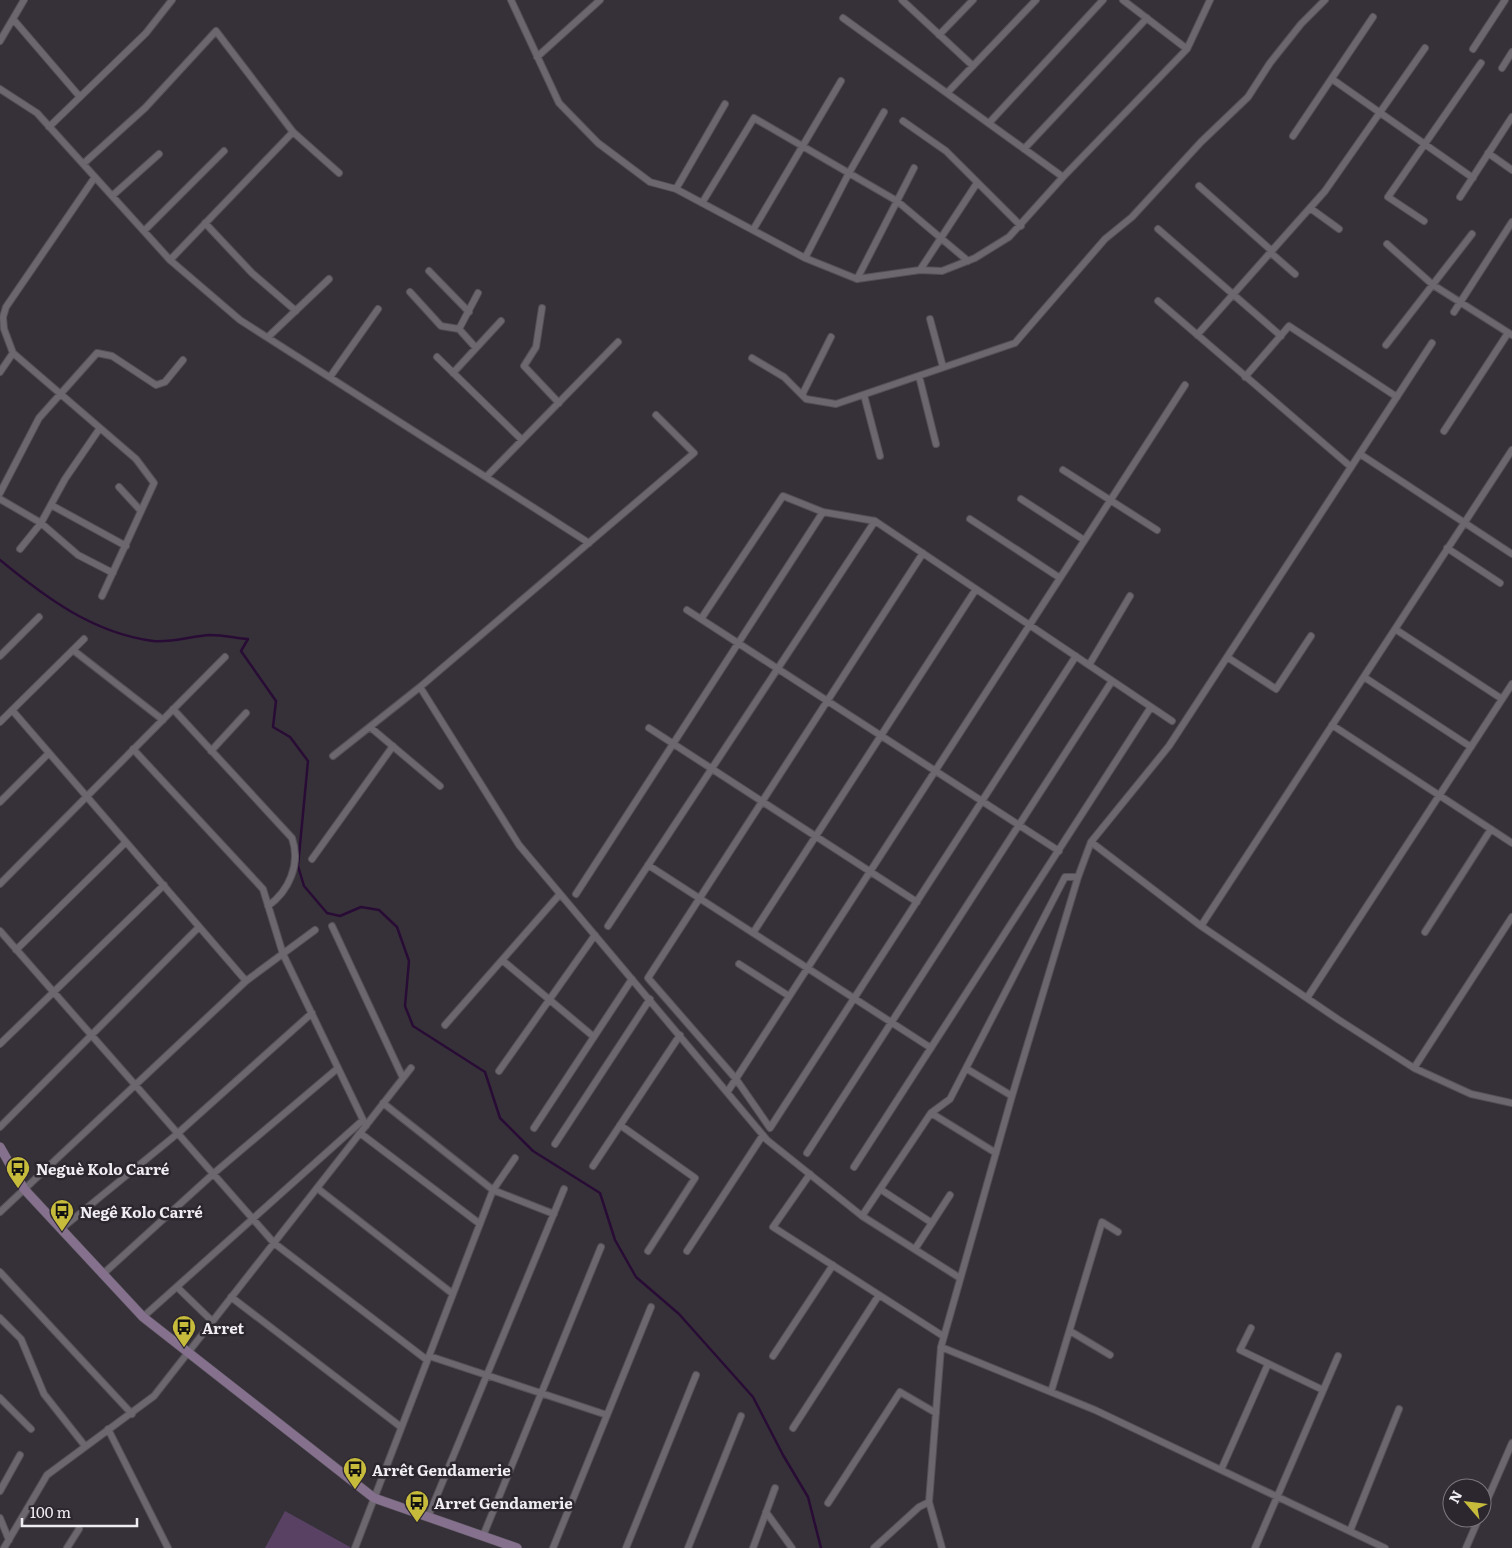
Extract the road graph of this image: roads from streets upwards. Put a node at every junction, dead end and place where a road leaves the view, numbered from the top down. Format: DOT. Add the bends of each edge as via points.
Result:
graph roads {
  1 [pos="24,0"];
  2 [pos="172,0"];
  3 [pos="511,0"];
  4 [pos="600,0"];
  5 [pos="902,0"];
  6 [pos="973,0"];
  7 [pos="1036,0"];
  8 [pos="1103,0"];
  9 [pos="1123,0"];
  10 [pos="1201,0"];
  11 [pos="1325,0"];
  12 [pos="1505,0"];
  13 [pos="1209,2"];
  14 [pos="1373,17"];
  15 [pos="843,18"];
  16 [pos="1147,18"];
  17 [pos="13,19"];
  18 [pos="939,35"];
  19 [pos="0,41"];
  20 [pos="1425,48"];
  21 [pos="1187,49"];
  22 [pos="1473,49"];
  23 [pos="1512,52"];
  24 [pos="537,57"];
  25 [pos="1481,63"];
  26 [pos="973,66"];
  27 [pos="1502,68"];
  28 [pos="1332,79"];
  29 [pos="841,81"];
  30 [pos="0,90"];
  31 [pos="947,93"];
  32 [pos="80,97"];
  33 [pos="725,104"];
  34 [pos="884,112"];
  35 [pos="1380,113"];
  36 [pos="1512,117"];
  37 [pos="902,121"];
  38 [pos="989,123"];
  39 [pos="49,127"];
  40 [pos="293,132"];
  41 [pos="1293,136"];
  42 [pos="1425,144"];
  43 [pos="802,146"];
  44 [pos="1024,148"];
  45 [pos="224,151"];
  46 [pos="1488,153"];
  47 [pos="159,154"];
  48 [pos="83,164"];
  49 [pos="914,168"];
  50 [pos="1512,170"];
  51 [pos="339,173"];
  52 [pos="849,173"];
  53 [pos="95,177"];
  54 [pos="1063,177"];
  55 [pos="1473,178"];
  56 [pos="977,182"];
  57 [pos="1199,186"];
  58 [pos="676,189"];
  59 [pos="112,196"];
  60 [pos="1460,197"];
  61 [pos="897,201"];
  62 [pos="702,203"];
  63 [pos="1310,208"];
  64 [pos="1424,221"];
  65 [pos="1512,222"];
  66 [pos="205,223"];
  67 [pos="1021,226"];
  68 [pos="1158,229"];
  69 [pos="1339,229"];
  70 [pos="753,230"];
  71 [pos="144,232"];
  72 [pos="1472,234"];
  73 [pos="941,238"];
  74 [pos="1388,244"];
  75 [pos="1271,252"];
  76 [pos="805,258"];
  77 [pos="170,260"];
  78 [pos="968,261"];
  79 [pos="920,270"];
  80 [pos="429,271"];
  81 [pos="1295,274"];
  82 [pos="329,279"];
  83 [pos="857,279"];
  84 [pos="1433,285"];
  85 [pos="410,292"];
  86 [pos="478,293"];
  87 [pos="1233,294"];
  88 [pos="1158,301"];
  89 [pos="1460,302"];
  90 [pos="542,308"];
  91 [pos="378,309"];
  92 [pos="296,311"];
  93 [pos="468,312"];
  94 [pos="1454,312"];
  95 [pos="930,319"];
  96 [pos="501,321"];
  97 [pos="459,330"];
  98 [pos="1510,334"];
  99 [pos="1197,335"];
  100 [pos="1281,336"];
  101 [pos="268,337"];
  102 [pos="831,337"];
  103 [pos="618,342"];
  104 [pos="1432,343"];
  105 [pos="1386,345"];
  106 [pos="476,348"];
  107 [pos="13,353"];
  108 [pos="437,358"];
  109 [pos="752,358"];
  110 [pos="183,360"];
  111 [pos="943,368"];
  112 [pos="0,372"];
  113 [pos="453,373"];
  114 [pos="919,376"];
  115 [pos="1245,376"];
  116 [pos="330,377"];
  117 [pos="1185,385"];
  118 [pos="61,395"];
  119 [pos="802,395"];
  120 [pos="864,395"];
  121 [pos="1397,397"];
  122 [pos="559,402"];
  123 [pos="656,415"];
  124 [pos="100,428"];
  125 [pos="1444,431"];
  126 [pos="522,440"];
  127 [pos="936,444"];
  128 [pos="1512,450"];
  129 [pos="1360,454"];
  130 [pos="880,456"];
  131 [pos="1351,467"];
  132 [pos="1063,470"];
  133 [pos="486,477"];
  134 [pos="119,487"];
  135 [pos="0,494"];
  136 [pos="0,499"];
  137 [pos="1021,500"];
  138 [pos="1110,500"];
  139 [pos="50,505"];
  140 [pos="142,511"];
  141 [pos="823,512"];
  142 [pos="970,519"];
  143 [pos="875,521"];
  144 [pos="1464,522"];
  145 [pos="41,523"];
  146 [pos="1157,530"];
  147 [pos="1084,540"];
  148 [pos="589,543"];
  149 [pos="126,546"];
  150 [pos="1448,548"];
  151 [pos="20,549"];
  152 [pos="923,553"];
  153 [pos="1512,554"];
  154 [pos="113,573"];
  155 [pos="1060,578"];
  156 [pos="1500,583"];
  157 [pos="976,589"];
  158 [pos="102,596"];
  159 [pos="1130,596"];
  160 [pos="687,610"];
  161 [pos="39,617"];
  162 [pos="701,619"];
  163 [pos="1030,625"];
  164 [pos="1395,629"];
  165 [pos="1312,636"];
  166 [pos="84,639"];
  167 [pos="738,643"];
  168 [pos="73,650"];
  169 [pos="0,656"];
  170 [pos="1076,656"];
  171 [pos="225,657"];
  172 [pos="1227,657"];
  173 [pos="1088,665"];
  174 [pos="778,669"];
  175 [pos="1364,677"];
  176 [pos="1112,681"];
  177 [pos="1512,684"];
  178 [pos="420,687"];
  179 [pos="1502,700"];
  180 [pos="828,701"];
  181 [pos="1152,707"];
  182 [pos="173,709"];
  183 [pos="12,710"];
  184 [pos="246,713"];
  185 [pos="163,720"];
  186 [pos="1172,721"];
  187 [pos="0,722"];
  188 [pos="1332,725"];
  189 [pos="370,726"];
  190 [pos="649,728"];
  191 [pos="881,736"];
  192 [pos="673,744"];
  193 [pos="393,746"];
  194 [pos="1471,747"];
  195 [pos="133,750"];
  196 [pos="211,751"];
  197 [pos="49,753"];
  198 [pos="332,756"];
  199 [pos="712,769"];
  200 [pos="935,771"];
  201 [pos="440,786"];
  202 [pos="1440,795"];
  203 [pos="86,796"];
  204 [pos="982,801"];
  205 [pos="0,802"];
  206 [pos="762,802"];
  207 [pos="1019,825"];
  208 [pos="1491,829"];
  209 [pos="816,836"];
  210 [pos="126,842"];
  211 [pos="1091,842"];
  212 [pos="1512,843"];
  213 [pos="1058,851"];
  214 [pos="312,859"];
  215 [pos="648,865"];
  216 [pos="870,872"];
  217 [pos="1078,877"];
  218 [pos="0,884"];
  219 [pos="164,885"];
  220 [pos="560,894"];
  221 [pos="576,894"];
  222 [pos="700,898"];
  223 [pos="917,902"];
  224 [pos="268,906"];
  225 [pos="1512,917"];
  226 [pos="332,926"];
  227 [pos="608,926"];
  228 [pos="1201,926"];
  229 [pos="199,927"];
  230 [pos="315,930"];
  231 [pos="0,931"];
  232 [pos="1425,932"];
  233 [pos="753,933"];
  234 [pos="595,935"];
  235 [pos="16,950"];
  236 [pos="283,954"];
  237 [pos="502,960"];
  238 [pos="739,964"];
  239 [pos="807,968"];
  240 [pos="632,978"];
  241 [pos="246,981"];
  242 [pos="54,993"];
  243 [pos="789,996"];
  244 [pos="1307,998"];
  245 [pos="650,999"];
  246 [pos="854,999"];
  247 [pos="549,1000"];
  248 [pos="312,1013"];
  249 [pos="891,1023"];
  250 [pos="445,1025"];
  251 [pos="91,1035"];
  252 [pos="680,1035"];
  253 [pos="594,1037"];
  254 [pos="0,1044"];
  255 [pos="931,1048"];
  256 [pos="338,1068"];
  257 [pos="411,1068"];
  258 [pos="1414,1068"];
  259 [pos="966,1069"];
  260 [pos="499,1071"];
  261 [pos="403,1078"];
  262 [pos="736,1079"];
  263 [pos="135,1085"];
  264 [pos="728,1091"];
  265 [pos="1012,1096"];
  266 [pos="383,1103"];
  267 [pos="1512,1104"];
  268 [pos="931,1113"];
  269 [pos="364,1123"];
  270 [pos="620,1125"];
  271 [pos="0,1127"];
  272 [pos="534,1128"];
  273 [pos="360,1133"];
  274 [pos="177,1134"];
  275 [pos="763,1135"];
  276 [pos="555,1144"];
  277 [pos="0,1147"];
  278 [pos="807,1153"];
  279 [pos="996,1153"];
  280 [pos="515,1158"];
  281 [pos="593,1166"];
  282 [pos="854,1167"];
  283 [pos="213,1174"];
  284 [pos="810,1174"];
  285 [pos="317,1188"];
  286 [pos="24,1189"];
  287 [pos="564,1189"];
  288 [pos="880,1189"];
  289 [pos="493,1190"];
  290 [pos="950,1195"];
  291 [pos="0,1212"];
  292 [pos="554,1214"];
  293 [pos="862,1216"];
  294 [pos="253,1219"];
  295 [pos="480,1224"];
  296 [pos="932,1224"];
  297 [pos="61,1229"];
  298 [pos="1118,1232"];
  299 [pos="274,1243"];
  300 [pos="601,1247"];
  301 [pos="915,1249"];
  302 [pos="648,1251"];
  303 [pos="687,1251"];
  304 [pos="833,1265"];
  305 [pos="0,1272"];
  306 [pos="103,1274"];
  307 [pos="960,1278"];
  308 [pos="177,1287"];
  309 [pos="453,1294"];
  310 [pos="879,1295"];
  311 [pos="231,1297"];
  312 [pos="651,1307"];
  313 [pos="144,1317"];
  314 [pos="0,1318"];
  315 [pos="212,1321"];
  316 [pos="1251,1328"];
  317 [pos="1070,1331"];
  318 [pos="944,1336"];
  319 [pos="940,1347"];
  320 [pos="187,1353"];
  321 [pos="1110,1355"];
  322 [pos="773,1356"];
  323 [pos="1338,1356"];
  324 [pos="428,1358"];
  325 [pos="1268,1364"];
  326 [pos="487,1375"];
  327 [pos="696,1375"];
  328 [pos="1322,1390"];
  329 [pos="1051,1392"];
  330 [pos="541,1393"];
  331 [pos="0,1398"];
  332 [pos="1399,1409"];
  333 [pos="936,1413"];
  334 [pos="132,1414"];
  335 [pos="607,1415"];
  336 [pos="741,1416"];
  337 [pos="401,1427"];
  338 [pos="793,1428"];
  339 [pos="31,1429"];
  340 [pos="108,1429"];
  341 [pos="1512,1443"];
  342 [pos="85,1446"];
  343 [pos="20,1455"];
  344 [pos="1509,1457"];
  345 [pos="1221,1470"];
  346 [pos="775,1488"];
  347 [pos="0,1491"];
  348 [pos="1492,1492"];
  349 [pos="1276,1496"];
  350 [pos="374,1498"];
  351 [pos="929,1502"];
  352 [pos="828,1503"];
  353 [pos="766,1512"];
  354 [pos="428,1517"];
  355 [pos="0,1518"];
  356 [pos="1475,1528"];
  357 [pos="79,1529"];
  358 [pos="1350,1531"];
  359 [pos="482,1536"];
  360 [pos="9,1540"];
  361 [pos="4,1548"];
  362 [pos="67,1548"];
  363 [pos="168,1548"];
  364 [pos="355,1548"];
  365 [pos="517,1548"];
  366 [pos="553,1548"];
  367 [pos="626,1548"];
  368 [pos="688,1548"];
  369 [pos="753,1548"];
  370 [pos="792,1548"];
  371 [pos="874,1548"];
  372 [pos="942,1548"];
  373 [pos="1255,1548"];
  374 [pos="1385,1548"];
  375 [pos="1466,1548"];
  1 -- 17 [label="street"];
  2 -- 32 [label="street" via="146,33"];
  3 -- 24 [label="street"];
  4 -- 24 [label="street"];
  5 -- 18 [label="street"];
  6 -- 18 [label="street"];
  7 -- 26 [label="street"];
  8 -- 38 [label="street"];
  9 -- 16 [label="street"];
  10 -- 13 [label="street"];
  11 -- 111 [label="street" via="1270,63 1248,97 1201,142 1132,217 1105,240 1014,343"];
  12 -- 22 [label="street"];
  13 -- 21 [label="street"];
  14 -- 28 [label="street"];
  15 -- 31 [label="street"];
  16 -- 21 [label="street"];
  16 -- 44 [label="street"];
  17 -- 19 [label="street"];
  17 -- 32 [label="street"];
  18 -- 26 [label="street"];
  20 -- 35 [label="street"];
  21 -- 54 [label="street"];
  23 -- 27 [label="street"];
  24 -- 58 [label="street" via="559,103 598,143 650,182"];
  25 -- 42 [label="street"];
  26 -- 31 [label="street"];
  28 -- 35 [label="street"];
  28 -- 41 [label="street"];
  29 -- 43 [label="street"];
  30 -- 39 [label="street" via="37,112"];
  31 -- 38 [label="street"];
  32 -- 39 [label="street"];
  33 -- 58 [label="street"];
  34 -- 52 [label="street"];
  35 -- 42 [label="street"];
  35 -- 63 [label="street"];
  36 -- 46 [label="street"];
  37 -- 56 [label="street" via="946,151"];
  38 -- 44 [label="street"];
  39 -- 48 [label="street"];
  40 -- 48 [label="street" via="216,31 145,108"];
  40 -- 51 [label="street"];
  40 -- 66 [label="street"];
  42 -- 55 [label="street"];
  42 -- 64 [label="street" via="1388,197"];
  43 -- 52 [label="street"];
  43 -- 62 [label="street" via="754,118"];
  43 -- 70 [label="street"];
  44 -- 54 [label="street"];
  45 -- 71 [label="street"];
  46 -- 50 [label="street"];
  46 -- 55 [label="street"];
  47 -- 59 [label="street"];
  48 -- 53 [label="street"];
  49 -- 61 [label="street"];
  52 -- 61 [label="street"];
  52 -- 76 [label="street"];
  53 -- 59 [label="street"];
  53 -- 107 [label="street" via="6,307 4,328"];
  54 -- 67 [label="street"];
  55 -- 60 [label="street"];
  56 -- 67 [label="street"];
  56 -- 73 [label="street"];
  57 -- 75 [label="street"];
  58 -- 62 [label="street"];
  59 -- 71 [label="street"];
  61 -- 73 [label="street"];
  61 -- 83 [label="street"];
  62 -- 70 [label="street"];
  63 -- 69 [label="street"];
  63 -- 75 [label="street"];
  65 -- 89 [label="street"];
  66 -- 77 [label="street"];
  66 -- 92 [label="street" via="252,272"];
  67 -- 78 [label="street" via="1009,237"];
  68 -- 87 [label="street"];
  70 -- 76 [label="street"];
  71 -- 77 [label="street"];
  72 -- 84 [label="street"];
  73 -- 78 [label="street"];
  73 -- 79 [label="street"];
  74 -- 84 [label="street"];
  75 -- 81 [label="street"];
  75 -- 87 [label="street"];
  76 -- 83 [label="street"];
  77 -- 101 [label="street" via="240,320"];
  78 -- 79 [label="street" via="942,271"];
  79 -- 83 [label="street"];
  80 -- 93 [label="street"];
  82 -- 92 [label="street"];
  84 -- 89 [label="street"];
  84 -- 105 [label="street"];
  85 -- 97 [label="street" via="441,326"];
  86 -- 93 [label="street"];
  87 -- 99 [label="street"];
  87 -- 100 [label="street"];
  88 -- 99 [label="street"];
  89 -- 94 [label="street"];
  89 -- 98 [label="street"];
  90 -- 122 [label="street" via="536,347 524,366"];
  91 -- 116 [label="street"];
  92 -- 101 [label="street"];
  93 -- 97 [label="street"];
  95 -- 111 [label="street"];
  96 -- 106 [label="street"];
  97 -- 106 [label="street"];
  98 -- 125 [label="street"];
  99 -- 115 [label="street"];
  100 -- 115 [label="street"];
  100 -- 121 [label="street" via="1289,326"];
  101 -- 116 [label="street"];
  102 -- 119 [label="street"];
  103 -- 122 [label="street"];
  104 -- 121 [label="street"];
  106 -- 113 [label="street"];
  107 -- 112 [label="street"];
  107 -- 118 [label="street"];
  108 -- 113 [label="street"];
  109 -- 119 [label="street" via="784,377"];
  110 -- 118 [label="street" via="165,382 156,385 112,356 97,353"];
  111 -- 114 [label="street"];
  113 -- 126 [label="street"];
  114 -- 120 [label="street"];
  114 -- 127 [label="street"];
  115 -- 131 [label="street"];
  116 -- 133 [label="street"];
  117 -- 138 [label="street"];
  118 -- 124 [label="street"];
  118 -- 135 [label="street" via="39,418"];
  119 -- 120 [label="street" via="806,399 836,404"];
  120 -- 130 [label="street"];
  121 -- 129 [label="street"];
  122 -- 126 [label="street"];
  123 -- 148 [label="street" via="694,453"];
  124 -- 139 [label="street"];
  124 -- 140 [label="street" via="136,459 152,478 154,483"];
  126 -- 133 [label="street"];
  128 -- 144 [label="street"];
  129 -- 131 [label="street"];
  129 -- 144 [label="street"];
  131 -- 172 [label="street"];
  132 -- 138 [label="street"];
  133 -- 148 [label="street"];
  134 -- 140 [label="street"];
  136 -- 145 [label="street"];
  137 -- 147 [label="street"];
  138 -- 146 [label="street"];
  138 -- 147 [label="street"];
  139 -- 145 [label="street"];
  139 -- 149 [label="street"];
  140 -- 149 [label="street"];
  141 -- 143 [label="street"];
  141 -- 162 [label="street" via="783,496"];
  141 -- 167 [label="street"];
  142 -- 155 [label="street"];
  143 -- 152 [label="street"];
  143 -- 174 [label="street"];
  144 -- 150 [label="street"];
  144 -- 153 [label="street"];
  145 -- 151 [label="street"];
  145 -- 154 [label="street" via="78,555"];
  147 -- 155 [label="street"];
  148 -- 178 [label="street"];
  149 -- 154 [label="street"];
  150 -- 156 [label="street"];
  150 -- 164 [label="street"];
  152 -- 157 [label="street"];
  152 -- 180 [label="street"];
  154 -- 158 [label="street"];
  155 -- 163 [label="street"];
  157 -- 163 [label="street"];
  157 -- 191 [label="street"];
  159 -- 173 [label="street"];
  160 -- 162 [label="street"];
  161 -- 169 [label="street"];
  162 -- 167 [label="street"];
  163 -- 170 [label="street"];
  163 -- 200 [label="street"];
  164 -- 175 [label="street"];
  164 -- 179 [label="street"];
  165 -- 172 [label="street" via="1276,689"];
  166 -- 168 [label="street"];
  167 -- 174 [label="street"];
  167 -- 192 [label="street"];
  168 -- 183 [label="street"];
  168 -- 185 [label="street"];
  170 -- 173 [label="street"];
  170 -- 204 [label="street"];
  171 -- 182 [label="street"];
  172 -- 211 [label="street" via="1169,746"];
  173 -- 176 [label="street"];
  174 -- 180 [label="street"];
  174 -- 199 [label="street"];
  175 -- 188 [label="street"];
  175 -- 194 [label="street"];
  176 -- 181 [label="street"];
  176 -- 207 [label="street"];
  177 -- 179 [label="street"];
  178 -- 189 [label="street"];
  178 -- 220 [label="street" via="520,845"];
  179 -- 194 [label="street"];
  180 -- 191 [label="street"];
  180 -- 206 [label="street"];
  181 -- 186 [label="street"];
  181 -- 213 [label="street"];
  182 -- 185 [label="street"];
  182 -- 196 [label="street"];
  183 -- 187 [label="street"];
  183 -- 197 [label="street"];
  184 -- 196 [label="street"];
  185 -- 195 [label="street"];
  188 -- 202 [label="street"];
  188 -- 228 [label="street"];
  189 -- 193 [label="street"];
  189 -- 198 [label="street"];
  190 -- 192 [label="street"];
  191 -- 200 [label="street"];
  191 -- 209 [label="street"];
  192 -- 199 [label="street"];
  192 -- 221 [label="street"];
  193 -- 201 [label="street"];
  193 -- 214 [label="street"];
  194 -- 202 [label="street"];
  195 -- 203 [label="street"];
  195 -- 224 [label="street" via="263,889"];
  196 -- 224 [label="street" via="292,838 294,848 289,885"];
  197 -- 203 [label="street"];
  197 -- 205 [label="street"];
  199 -- 206 [label="street"];
  199 -- 215 [label="street"];
  200 -- 204 [label="street"];
  200 -- 216 [label="street"];
  202 -- 208 [label="street"];
  202 -- 244 [label="street"];
  203 -- 210 [label="street"];
  203 -- 218 [label="street"];
  204 -- 207 [label="street"];
  204 -- 223 [label="street"];
  206 -- 209 [label="street"];
  206 -- 222 [label="street"];
  207 -- 213 [label="street"];
  207 -- 249 [label="street"];
  208 -- 212 [label="street"];
  208 -- 232 [label="street"];
  209 -- 216 [label="street"];
  209 -- 233 [label="street"];
  210 -- 219 [label="street"];
  210 -- 235 [label="street"];
  211 -- 217 [label="street"];
  211 -- 228 [label="street"];
  213 -- 255 [label="street"];
  215 -- 222 [label="street"];
  215 -- 227 [label="street"];
  216 -- 223 [label="street"];
  216 -- 239 [label="street"];
  217 -- 259 [label="street" via="1066,877"];
  217 -- 265 [label="street"];
  219 -- 229 [label="street"];
  219 -- 242 [label="street"];
  220 -- 234 [label="street"];
  220 -- 237 [label="street"];
  222 -- 233 [label="street"];
  222 -- 262 [label="street" via="648,978"];
  223 -- 246 [label="street"];
  224 -- 236 [label="street"];
  225 -- 258 [label="street"];
  226 -- 261 [label="street"];
  228 -- 244 [label="street"];
  229 -- 241 [label="street"];
  229 -- 251 [label="street"];
  230 -- 236 [label="street"];
  231 -- 235 [label="street"];
  233 -- 239 [label="street"];
  234 -- 240 [label="street"];
  234 -- 247 [label="street"];
  235 -- 242 [label="street"];
  236 -- 241 [label="street"];
  236 -- 248 [label="street"];
  237 -- 247 [label="street"];
  237 -- 250 [label="street"];
  238 -- 243 [label="street"];
  239 -- 243 [label="street"];
  239 -- 246 [label="street"];
  240 -- 245 [label="street"];
  240 -- 253 [label="street"];
  241 -- 263 [label="street"];
  242 -- 251 [label="street"];
  242 -- 254 [label="street"];
  243 -- 262 [label="street"];
  244 -- 258 [label="street"];
  245 -- 252 [label="street"];
  245 -- 276 [label="street"];
  246 -- 249 [label="street"];
  246 -- 262 [label="street" via="770,1128"];
  247 -- 253 [label="street"];
  247 -- 260 [label="street"];
  248 -- 256 [label="street"];
  248 -- 274 [label="street"];
  249 -- 255 [label="street"];
  249 -- 278 [label="street"];
  251 -- 263 [label="street"];
  251 -- 271 [label="street"];
  252 -- 264 [label="street"];
  252 -- 270 [label="street"];
  253 -- 272 [label="street"];
  255 -- 282 [label="street"];
  256 -- 269 [label="street"];
  256 -- 283 [label="street"];
  257 -- 261 [label="street"];
  258 -- 267 [label="street" via="1471,1094"];
  259 -- 265 [label="street"];
  259 -- 268 [label="street" via="950,1099"];
  261 -- 266 [label="street"];
  262 -- 264 [label="street"];
  263 -- 274 [label="street"];
  263 -- 286 [label="street"];
  264 -- 275 [label="street"];
  265 -- 279 [label="street"];
  266 -- 269 [label="street"];
  266 -- 289 [label="street"];
  268 -- 279 [label="street"];
  268 -- 288 [label="street"];
  269 -- 273 [label="street"];
  269 -- 294 [label="street"];
  270 -- 281 [label="street"];
  270 -- 302 [label="street" via="695,1178"];
  273 -- 285 [label="street"];
  273 -- 295 [label="street"];
  274 -- 283 [label="street"];
  274 -- 297 [label="street"];
  275 -- 284 [label="street"];
  275 -- 303 [label="street"];
  277 -- 286 [label="street"];
  279 -- 307 [label="street"];
  280 -- 289 [label="street"];
  283 -- 294 [label="street"];
  283 -- 306 [label="street"];
  284 -- 293 [label="street"];
  284 -- 304 [label="street" via="773,1227"];
  285 -- 299 [label="street"];
  285 -- 309 [label="street"];
  286 -- 291 [label="street"];
  286 -- 297 [label="street"];
  287 -- 292 [label="street"];
  288 -- 293 [label="street"];
  288 -- 296 [label="street"];
  289 -- 292 [label="street"];
  289 -- 295 [label="street"];
  290 -- 296 [label="street"];
  292 -- 326 [label="street"];
  293 -- 301 [label="street"];
  294 -- 299 [label="street"];
  294 -- 308 [label="street"];
  295 -- 309 [label="street"];
  296 -- 301 [label="street"];
  297 -- 306 [label="street"];
  298 -- 317 [label="street" via="1102,1222"];
  299 -- 311 [label="street"];
  299 -- 324 [label="street"];
  300 -- 330 [label="street"];
  301 -- 307 [label="street"];
  304 -- 310 [label="street"];
  304 -- 322 [label="street"];
  305 -- 334 [label="street"];
  306 -- 313 [label="street"];
  307 -- 318 [label="street"];
  308 -- 313 [label="street"];
  308 -- 315 [label="street"];
  309 -- 324 [label="street"];
  310 -- 318 [label="street"];
  310 -- 338 [label="street"];
  311 -- 315 [label="street"];
  311 -- 337 [label="street"];
  312 -- 335 [label="street"];
  313 -- 320 [label="street"];
  314 -- 342 [label="street" via="20,1339 44,1394"];
  315 -- 320 [label="street"];
  316 -- 325 [label="street" via="1240,1350"];
  317 -- 321 [label="street"];
  317 -- 329 [label="street"];
  318 -- 319 [label="street"];
  319 -- 329 [label="street"];
  319 -- 333 [label="street"];
  320 -- 334 [label="street" via="154,1396"];
  320 -- 350 [label="street"];
  323 -- 328 [label="street"];
  324 -- 326 [label="street"];
  324 -- 337 [label="street"];
  325 -- 328 [label="street"];
  325 -- 345 [label="street"];
  326 -- 330 [label="street"];
  326 -- 354 [label="street"];
  327 -- 367 [label="street"];
  328 -- 349 [label="street"];
  329 -- 345 [label="street"];
  330 -- 335 [label="street"];
  330 -- 359 [label="street"];
  331 -- 339 [label="street"];
  332 -- 358 [label="street"];
  333 -- 351 [label="street"];
  333 -- 352 [label="street" via="900,1392"];
  334 -- 340 [label="street"];
  335 -- 366 [label="street"];
  336 -- 368 [label="street"];
  337 -- 350 [label="street"];
  340 -- 342 [label="street"];
  340 -- 363 [label="street"];
  341 -- 344 [label="street"];
  342 -- 360 [label="street" via="47,1475"];
  343 -- 347 [label="street"];
  344 -- 348 [label="street"];
  345 -- 349 [label="street"];
  346 -- 353 [label="street"];
  349 -- 358 [label="street"];
  349 -- 373 [label="street"];
  350 -- 354 [label="street"];
  350 -- 364 [label="street"];
  351 -- 371 [label="street" via="919,1507"];
  351 -- 372 [label="street"];
  353 -- 369 [label="street"];
  353 -- 370 [label="street"];
  354 -- 359 [label="street"];
  355 -- 360 [label="street"];
  356 -- 375 [label="street"];
  357 -- 362 [label="street"];
  358 -- 374 [label="street"];
  359 -- 365 [label="street"];
  360 -- 361 [label="street"];
}
